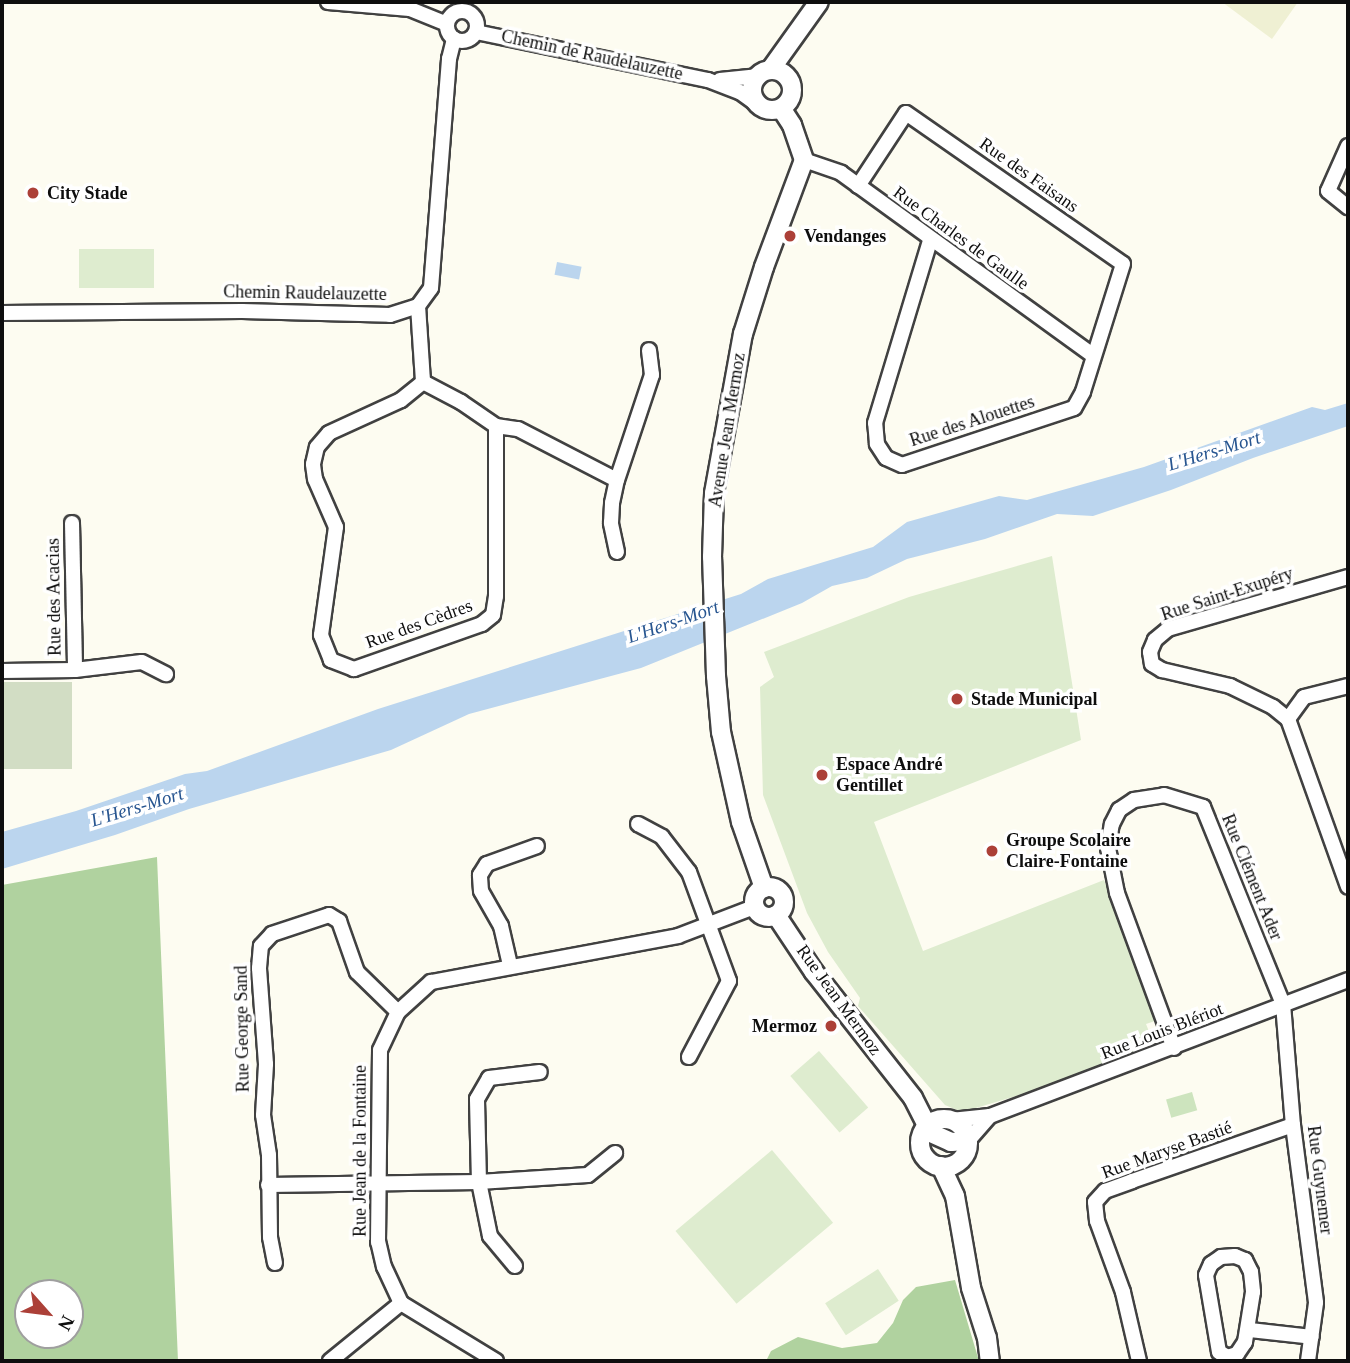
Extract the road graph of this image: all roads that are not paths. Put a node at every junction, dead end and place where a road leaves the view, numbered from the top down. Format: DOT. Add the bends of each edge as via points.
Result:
graph roads {
  1 [pos="328,2"];
  2 [pos="818,2"];
  3 [pos="466,7"];
  4 [pos="447,23"];
  5 [pos="476,32"];
  6 [pos="453,39"];
  7 [pos="764,73"];
  8 [pos="708,80"];
  9 [pos="760,106"];
  10 [pos="781,108"];
  11 [pos="1348,146"];
  12 [pos="804,160"];
  13 [pos="858,186"];
  14 [pos="1348,207"];
  15 [pos="930,241"];
  16 [pos="418,306"];
  17 [pos="2,313"];
  18 [pos="649,350"];
  19 [pos="1092,355"];
  20 [pos="423,382"];
  21 [pos="496,426"];
  22 [pos="617,480"];
  23 [pos="72,523"];
  24 [pos="617,552"];
  25 [pos="1348,577"];
  26 [pos="75,670"];
  27 [pos="2,671"];
  28 [pos="166,674"];
  29 [pos="1348,685"];
  30 [pos="1288,719"];
  31 [pos="638,824"];
  32 [pos="537,846"];
  33 [pos="1348,887"];
  34 [pos="764,888"];
  35 [pos="754,908"];
  36 [pos="776,915"];
  37 [pos="709,926"];
  38 [pos="510,965"];
  39 [pos="1348,980"];
  40 [pos="1283,1004"];
  41 [pos="398,1012"];
  42 [pos="1174,1048"];
  43 [pos="689,1057"];
  44 [pos="540,1072"];
  45 [pos="903,1084"];
  46 [pos="990,1116"];
  47 [pos="948,1120"];
  48 [pos="1293,1125"];
  49 [pos="927,1126"];
  50 [pos="968,1141"];
  51 [pos="615,1153"];
  52 [pos="961,1160"];
  53 [pos="940,1166"];
  54 [pos="480,1182"];
  55 [pos="377,1184"];
  56 [pos="268,1185"];
  57 [pos="955,1196"];
  58 [pos="275,1263"];
  59 [pos="515,1266"];
  60 [pos="401,1303"];
  61 [pos="1250,1330"];
  62 [pos="1312,1337"];
  63 [pos="486,1359"];
  64 [pos="330,1361"];
  65 [pos="990,1361"];
  66 [pos="1139,1361"];
  67 [pos="1308,1361"];
  1 -- 4 [label="street" via="410,9"];
  2 -- 7 [label="street"];
  3 -- 4 [label="street"];
  3 -- 5 [label="street" via="475,20"];
  4 -- 6 [label="street"];
  5 -- 6 [label="street" via="466,41"];
  5 -- 8 [label="street, Chemin de Raudelauzette"];
  6 -- 16 [label="street" via="431,288"];
  7 -- 8 [label="street, Chemin de Raudelauzette" via="741,80"];
  7 -- 9 [label="street" via="752,92"];
  7 -- 10 [label="street" via="785,74 792,85 791,98"];
  8 -- 9 [label="street, Chemin de Raudelauzette" via="740,92"];
  9 -- 10 [label="street"];
  10 -- 12 [label="street"];
  11 -- 14 [label="street" via="1328,191"];
  12 -- 13 [label="street, Rue Charles de Gaulle" via="841,173"];
  12 -- 34 [label="street, Avenue Jean Mermoz" via="743,334 714,493 721,732 731,784"];
  13 -- 15 [label="street, Rue Charles de Gaulle"];
  13 -- 19 [label="street, Rue des Faisans" via="905,113 1123,264"];
  15 -- 19 [label="street, Rue Charles de Gaulle"];
  15 -- 19 [label="street, Rue des Alouettes" via="875,423 877,444 886,458 902,465 1074,408"];
  16 -- 17 [label="street, Chemin Raudelauzette" via="390,315"];
  16 -- 20 [label="street"];
  18 -- 22 [label="street" via="652,375"];
  20 -- 21 [label="street"];
  20 -- 21 [label="street, Rue des Cèdres" via="401,400 329,433 317,447 315,479 335,527 321,635 331,660 354,669 482,624 493,615"];
  21 -- 22 [label="street" via="518,429"];
  22 -- 24 [label="street" via="611,523"];
  23 -- 26 [label="street, Rue des Acacias"];
  25 -- 30 [label="street, Rue Saint-Exupéry" via="1168,629 1155,640 1150,659 1162,670 1230,686"];
  26 -- 27 [label="street, Rue des Acacias"];
  26 -- 28 [label="street, Rue des Acacias" via="142,662"];
  29 -- 30 [label="street" via="1304,697"];
  30 -- 33 [label="street"];
  31 -- 37 [label="street" via="662,837 689,872"];
  32 -- 38 [label="street" via="487,864 480,875 481,891 501,926"];
  34 -- 35 [label="street" via="754,896"];
  34 -- 36 [label="street" via="774,887 782,894 783,908"];
  35 -- 36 [label="street" via="760,915"];
  35 -- 37 [label="street, Rue Jean de la Fontaine"];
  36 -- 45 [label="street, Rue Jean Mermoz" via="814,972"];
  37 -- 38 [label="street, Rue Jean de la Fontaine" via="678,936"];
  37 -- 43 [label="street" via="729,981"];
  38 -- 41 [label="street, Rue Jean de la Fontaine" via="431,982"];
  39 -- 40 [label="street, Rue Louis Blériot"];
  40 -- 42 [label="street, Rue Louis Blériot"];
  40 -- 42 [label="street, Rue Clément Ader" via="1203,807 1164,794 1134,800 1119,810 1108,848 1117,892"];
  40 -- 48 [label="street, Rue Guynemer"];
  41 -- 55 [label="street, Rue Jean de la Fontaine" via="380,1050"];
  41 -- 56 [label="street, Rue George Sand" via="357,972 339,921 330,915 272,934 261,946 258,968 266,1064 263,1115"];
  42 -- 46 [label="street, Rue Louis Blériot"];
  44 -- 54 [label="street" via="489,1078 482,1088 477,1099"];
  45 -- 47 [label="street, Rue Jean Mermoz"];
  45 -- 49 [label="street, Rue Jean Mermoz"];
  46 -- 47 [label="street, Rue Louis Blériot"];
  46 -- 50 [label="street, Rue Louis Blériot"];
  47 -- 49 [label="street"];
  47 -- 50 [label="street, Rue Jean Mermoz" via="963,1128"];
  48 -- 62 [label="street, Rue Guynemer" via="1316,1303"];
  48 -- 66 [label="street, Rue Maryse Bastié" via="1105,1191 1095,1202"];
  49 -- 50 [label="street" via="938,1138"];
  49 -- 53 [label="street" via="921,1139 923,1153"];
  50 -- 52 [label="street"];
  51 -- 54 [label="street" via="588,1175"];
  52 -- 53 [label="street"];
  52 -- 57 [label="street"];
  53 -- 57 [label="street"];
  54 -- 55 [label="street"];
  54 -- 59 [label="street" via="490,1236"];
  55 -- 56 [label="street"];
  55 -- 60 [label="street, Rue Jean de la Fontaine" via="378,1242"];
  56 -- 58 [label="street, Rue George Sand"];
  57 -- 65 [label="street" via="968,1275"];
  60 -- 63 [label="street"];
  60 -- 64 [label="street"];
  61 -- 61 [label="street" via="1251,1272 1245,1260 1221,1257 1206,1275 1219,1352 1228,1357 1237,1354"];
  61 -- 62 [label="street"];
  62 -- 67 [label="street, Rue Guynemer"];
}
